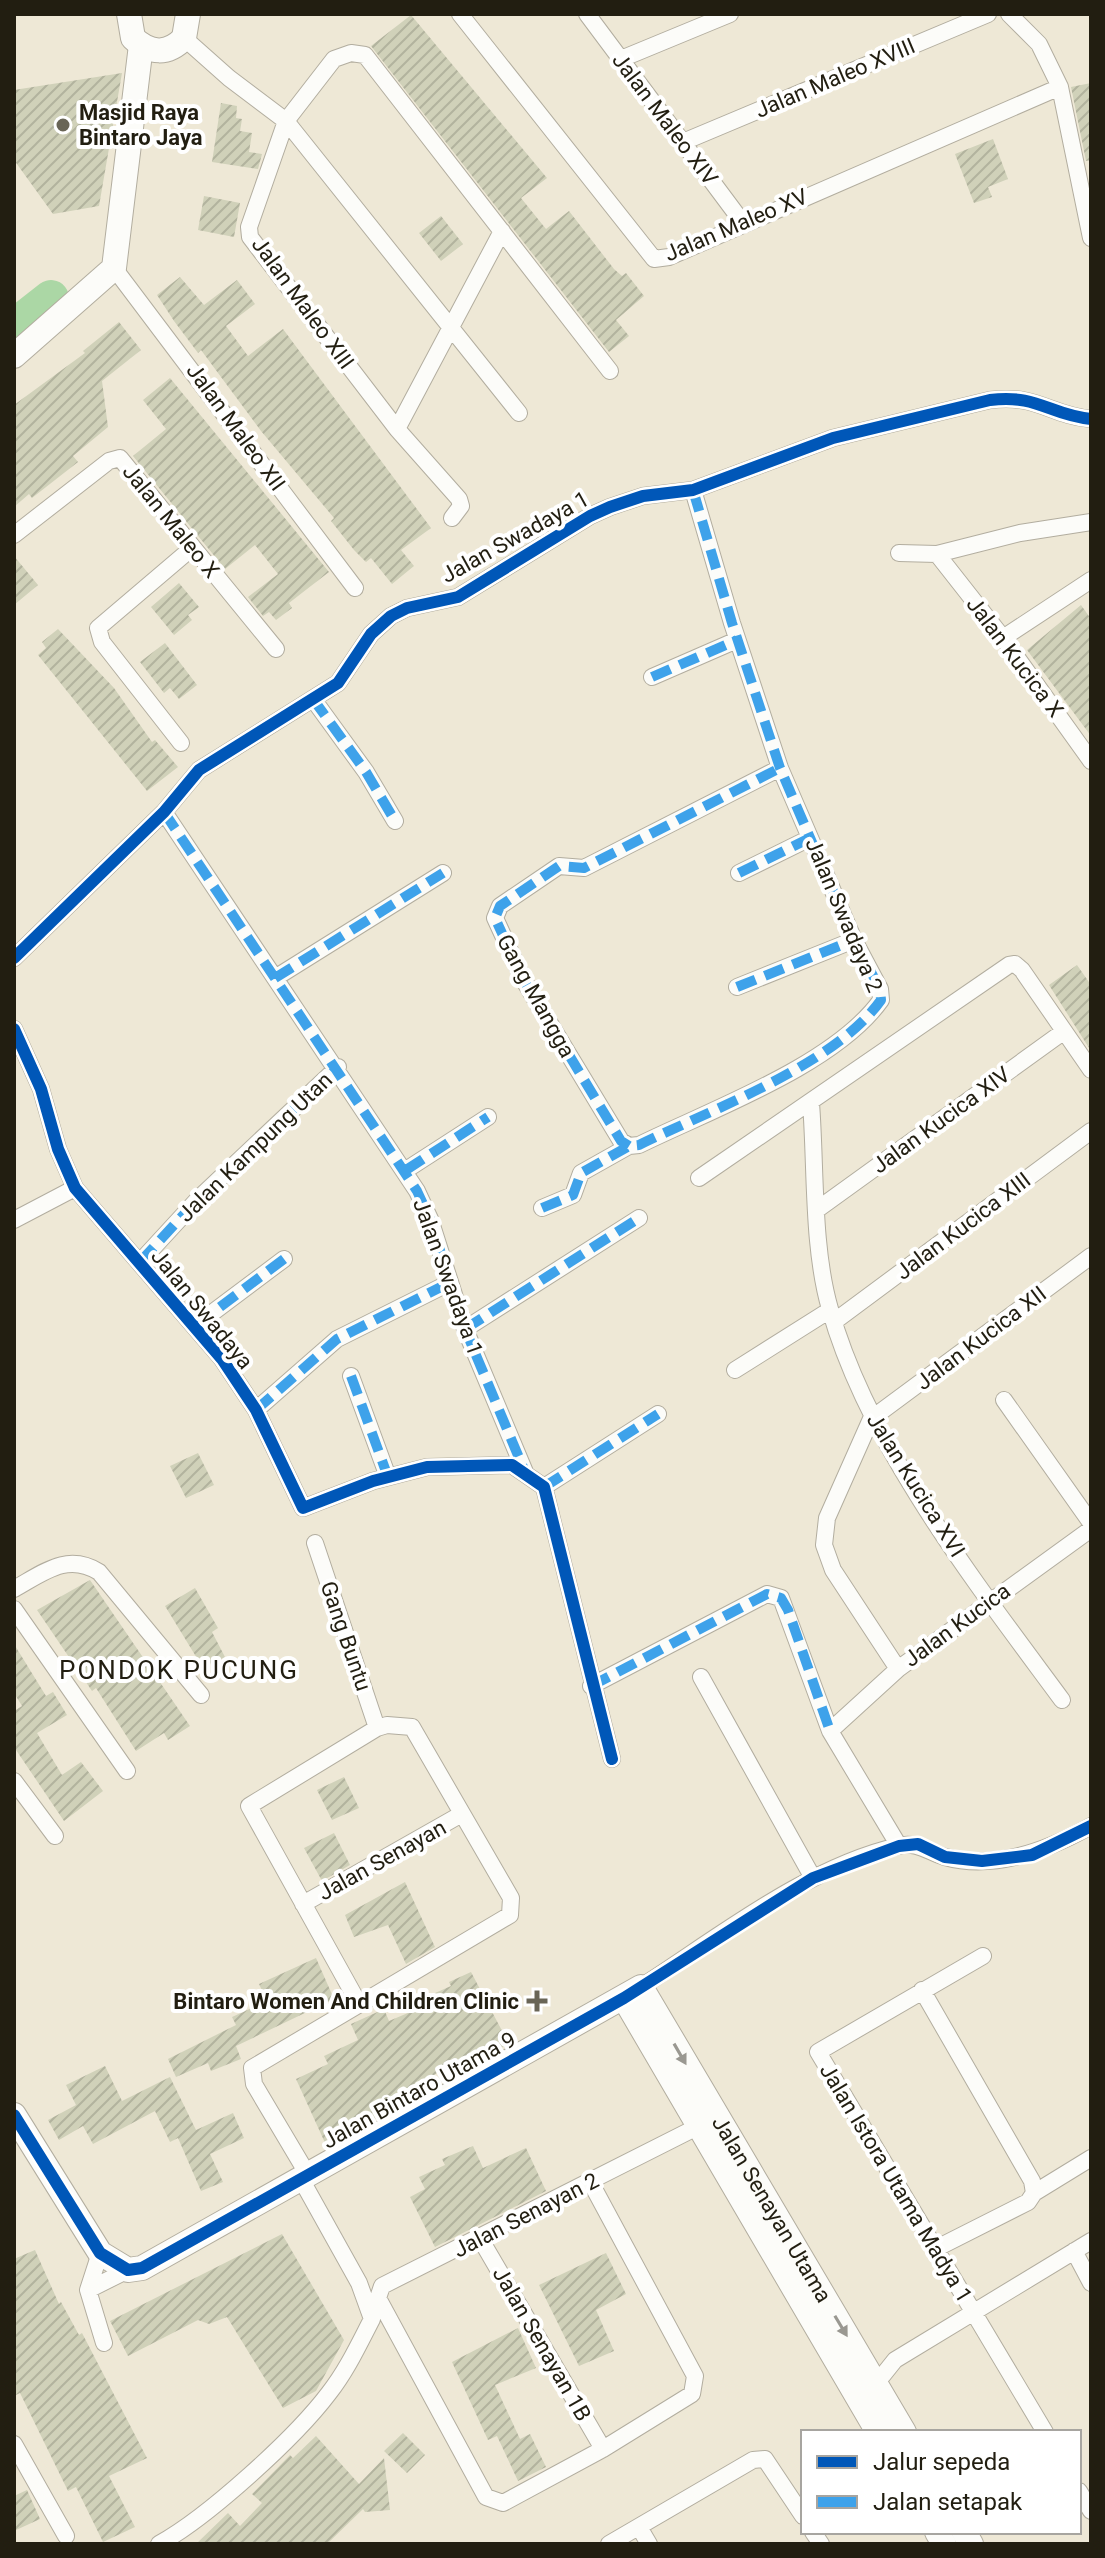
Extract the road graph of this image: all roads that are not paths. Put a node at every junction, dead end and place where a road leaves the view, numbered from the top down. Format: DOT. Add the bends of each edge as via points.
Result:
graph roads {
  1 [pos="129,14"];
  2 [pos="460,14"];
  3 [pos="587,14"];
  4 [pos="730,14"];
  5 [pos="988,14"];
  6 [pos="1009,14"];
  7 [pos="186,26"];
  8 [pos="141,45"];
  9 [pos="621,59"];
  10 [pos="1060,87"];
  11 [pos="286,121"];
  12 [pos="683,142"];
  13 [pos="743,223"];
  14 [pos="502,231"];
  15 [pos="1091,238"];
  16 [pos="114,268"];
  17 [pos="450,330"];
  18 [pos="14,356"];
  19 [pos="610,371"];
  20 [pos="519,413"];
  21 [pos="1091,419"];
  22 [pos="397,429"];
  23 [pos="693,490"];
  24 [pos="452,518"];
  25 [pos="1091,522"];
  26 [pos="14,535"];
  27 [pos="192,548"];
  28 [pos="899,553"];
  29 [pos="937,554"];
  30 [pos="1091,580"];
  31 [pos="355,588"];
  32 [pos="1003,638"];
  33 [pos="737,640"];
  34 [pos="276,649"];
  35 [pos="652,677"];
  36 [pos="313,699"];
  37 [pos="181,743"];
  38 [pos="1091,761"];
  39 [pos="780,768"];
  40 [pos="164,812"];
  41 [pos="395,821"];
  42 [pos="810,838"];
  43 [pos="443,873"];
  44 [pos="739,873"];
  45 [pos="854,940"];
  46 [pos="14,958"];
  47 [pos="275,978"];
  48 [pos="737,987"];
  49 [pos="14,1029"];
  50 [pos="1063,1032"];
  51 [pos="338,1067"];
  52 [pos="1091,1070"];
  53 [pos="811,1103"];
  54 [pos="488,1117"];
  55 [pos="1091,1131"];
  56 [pos="629,1146"];
  57 [pos="406,1170"];
  58 [pos="699,1178"];
  59 [pos="75,1188"];
  60 [pos="542,1208"];
  61 [pos="818,1209"];
  62 [pos="639,1218"];
  63 [pos="14,1220"];
  64 [pos="1091,1256"];
  65 [pos="284,1259"];
  66 [pos="140,1262"];
  67 [pos="449,1283"];
  68 [pos="833,1316"];
  69 [pos="196,1325"];
  70 [pos="465,1329"];
  71 [pos="735,1370"];
  72 [pos="351,1376"];
  73 [pos="1004,1400"];
  74 [pos="256,1410"];
  75 [pos="658,1414"];
  76 [pos="871,1419"];
  77 [pos="525,1472"];
  78 [pos="388,1477"];
  79 [pos="544,1487"];
  80 [pos="1091,1526"];
  81 [pos="315,1543"];
  82 [pos="14,1589"];
  83 [pos="989,1601"];
  84 [pos="14,1609"];
  85 [pos="898,1669"];
  86 [pos="701,1677"];
  87 [pos="591,1686"];
  88 [pos="201,1695"];
  89 [pos="1062,1700"];
  90 [pos="377,1728"];
  91 [pos="830,1731"];
  92 [pos="612,1759"];
  93 [pos="127,1771"];
  94 [pos="14,1781"];
  95 [pos="460,1815"];
  96 [pos="1091,1826"];
  97 [pos="55,1836"];
  98 [pos="899,1846"];
  99 [pos="813,1878"];
  100 [pos="303,1904"];
  101 [pos="983,1956"];
  102 [pos="922,1990"];
  103 [pos="632,1992"];
  104 [pos="359,2004"];
  105 [pos="14,2115"];
  106 [pos="705,2117"];
  107 [pos="1091,2158"];
  108 [pos="304,2177"];
  109 [pos="591,2183"];
  110 [pos="1034,2193"];
  111 [pos="481,2240"];
  112 [pos="1091,2241"];
  113 [pos="937,2248"];
  114 [pos="1074,2251"];
  115 [pos="100,2253"];
  116 [pos="128,2270"];
  117 [pos="1091,2283"];
  118 [pos="88,2290"];
  119 [pos="975,2313"];
  120 [pos="104,2343"];
  121 [pos="869,2373"];
  122 [pos="877,2430"];
  123 [pos="903,2430"];
  124 [pos="1044,2430"];
  125 [pos="14,2444"];
  126 [pos="603,2449"];
  127 [pos="801,2513"];
  128 [pos="639,2527"];
  129 [pos="66,2536"];
  130 [pos="159,2544"];
  131 [pos="609,2544"];
  132 [pos="649,2544"];
  1 -- 8 [label="street" via="129,28"];
  2 -- 13 [label="street, Jalan Maleo XV" via="654,259"];
  3 -- 9 [label="street, Jalan Maleo XIV"];
  4 -- 9 [label="street"];
  5 -- 12 [label="street, Jalan Maleo XVIII"];
  6 -- 10 [label="street" via="1039,44"];
  7 -- 8 [label="street" via="169,50"];
  7 -- 11 [label="street"];
  8 -- 16 [label="street"];
  9 -- 12 [label="street, Jalan Maleo XIV"];
  10 -- 13 [label="street, Jalan Maleo XV"];
  10 -- 15 [label="street"];
  11 -- 14 [label="street, Jalan Maleo XIII" via="334,59 365,55"];
  11 -- 17 [label="street"];
  11 -- 22 [label="street, Jalan Maleo XIII" via="250,237"];
  12 -- 13 [label="street, Jalan Maleo XIV"];
  14 -- 17 [label="street"];
  14 -- 19 [label="street, Jalan Maleo XIII"];
  16 -- 18 [label="street"];
  16 -- 31 [label="street, Jalan Maleo XII"];
  17 -- 20 [label="street"];
  17 -- 22 [label="street"];
  21 -- 23 [label="street, Jalan Swadaya 1" via="1016,397 990,400 833,438"];
  22 -- 24 [label="street, Jalan Maleo XIII" via="459,499 461,506"];
  23 -- 33 [label="street, Jalan Swadaya 2"];
  23 -- 36 [label="street, Jalan Swadaya 1" via="643,496 610,507 458,597 391,616 371,634 338,683"];
  25 -- 29 [label="street"];
  26 -- 27 [label="street, Jalan Maleo X" via="109,461 120,458"];
  27 -- 34 [label="street, Jalan Maleo X"];
  27 -- 37 [label="street" via="98,628 102,642"];
  28 -- 29 [label="street"];
  29 -- 32 [label="street, Jalan Kucica X"];
  30 -- 32 [label="street"];
  32 -- 38 [label="street, Jalan Kucica X"];
  33 -- 35 [label="street"];
  33 -- 39 [label="street, Jalan Swadaya 2"];
  36 -- 40 [label="street, Jalan Swadaya 1" via="216,757"];
  36 -- 41 [label="street"];
  39 -- 42 [label="street, Jalan Swadaya 2"];
  39 -- 56 [label="street, Gang Mangga" via="584,868 559,866 500,906 495,918 523,979 621,1141"];
  40 -- 46 [label="street"];
  40 -- 47 [label="street, Jalan Swadaya 1"];
  42 -- 44 [label="street"];
  42 -- 45 [label="street, Jalan Swadaya 2"];
  43 -- 47 [label="street"];
  45 -- 48 [label="street"];
  45 -- 56 [label="street, Jalan Swadaya 2" via="881,1000 846,1039"];
  47 -- 51 [label="street, Jalan Swadaya 1"];
  49 -- 59 [label="street, Jalan Swadaya"];
  50 -- 52 [label="street"];
  50 -- 53 [label="street" via="1015,964"];
  50 -- 61 [label="street, Jalan Kucica XIV"];
  51 -- 57 [label="street, Jalan Swadaya 1"];
  51 -- 66 [label="street, Jalan Kampung Utan" via="198,1199"];
  53 -- 58 [label="street"];
  53 -- 61 [label="street, Jalan Kucica XVI"];
  54 -- 57 [label="street"];
  55 -- 68 [label="street, Jalan Kucica XIII"];
  56 -- 60 [label="street, Jalan Swadaya 2" via="581,1173 573,1195"];
  57 -- 67 [label="street, Jalan Swadaya 1" via="430,1219"];
  59 -- 63 [label="street"];
  59 -- 66 [label="street, Jalan Swadaya"];
  61 -- 68 [label="street, Jalan Kucica XVI"];
  62 -- 70 [label="street"];
  64 -- 76 [label="street, Jalan Kucica XII"];
  65 -- 69 [label="street"];
  66 -- 69 [label="street, Jalan Swadaya"];
  67 -- 70 [label="street, Jalan Swadaya 1"];
  67 -- 74 [label="street" via="337,1339"];
  68 -- 71 [label="street, Jalan Kucica XIII"];
  68 -- 76 [label="street, Jalan Kucica XVI"];
  69 -- 74 [label="street, Jalan Swadaya"];
  70 -- 77 [label="street, Jalan Swadaya 1"];
  72 -- 78 [label="street"];
  73 -- 80 [label="street"];
  74 -- 78 [label="street, Jalan Swadaya" via="303,1508"];
  75 -- 79 [label="street"];
  76 -- 83 [label="street, Jalan Kucica XVI"];
  76 -- 85 [label="street" via="827,1518 824,1545 833,1570"];
  77 -- 78 [label="street, Jalan Swadaya" via="512,1465 481,1465 427,1467"];
  77 -- 79 [label="street, Jalan Swadaya"];
  79 -- 87 [label="street"];
  80 -- 83 [label="street, Jalan Kucica"];
  81 -- 90 [label="street, Gang Buntu"];
  82 -- 88 [label="street" via="62,1564 83,1562 99,1572"];
  83 -- 85 [label="street, Jalan Kucica"];
  83 -- 89 [label="street, Jalan Kucica XVI"];
  84 -- 93 [label="street"];
  85 -- 91 [label="street, Jalan Kucica"];
  86 -- 99 [label="street"];
  87 -- 91 [label="street" via="767,1594 781,1598 788,1610"];
  87 -- 92 [label="street"];
  90 -- 95 [label="street, Jalan Senayan" via="404,1725 418,1732"];
  90 -- 100 [label="street, Jalan Senayan" via="249,1806"];
  91 -- 98 [label="street"];
  94 -- 97 [label="street"];
  95 -- 100 [label="street, Jalan Senayan"];
  95 -- 104 [label="street, Jalan Senayan" via="511,1898 510,1915"];
  96 -- 98 [label="street" via="1032,1855 982,1861 945,1857 918,1844"];
  98 -- 99 [label="street, Jalan Bintaro Utama 9"];
  99 -- 103 [label="street, Jalan Bintaro Utama 9"];
  100 -- 104 [label="street, Jalan Senayan"];
  101 -- 102 [label="street, Jalan Istora Utama Madya 1"];
  102 -- 110 [label="street" via="1032,2181"];
  102 -- 113 [label="street, Jalan Istora Utama Madya 1" via="818,2052"];
  103 -- 106 [label="street, Jalan Senayan Utama"];
  103 -- 108 [label="street, Jalan Bintaro Utama 9"];
  104 -- 108 [label="street, Jalan Senayan" via="252,2068 254,2084"];
  105 -- 115 [label="street"];
  106 -- 109 [label="street, Jalan Senayan 2"];
  106 -- 121 [label="street, Jalan Senayan Utama, one-way"];
  106 -- 122 [label="street, Jalan Senayan Utama"];
  107 -- 110 [label="street"];
  108 -- 116 [label="street, Jalan Bintaro Utama 9" via="142,2268"];
  108 -- 130 [label="street" via="372,2319 351,2362 295,2430 204,2515"];
  109 -- 111 [label="street, Jalan Senayan 2"];
  109 -- 126 [label="street" via="695,2376 692,2394"];
  110 -- 113 [label="street" via="1028,2202"];
  111 -- 126 [label="street, Jalan Senayan 1B"];
  111 -- 126 [label="street, Jalan Senayan 2" via="382,2286 378,2298 486,2497 503,2503"];
  112 -- 114 [label="street"];
  113 -- 119 [label="street, Jalan Istora Utama Madya 1"];
  114 -- 117 [label="street"];
  114 -- 119 [label="street"];
  115 -- 116 [label="street"];
  115 -- 118 [label="street"];
  116 -- 118 [label="street"];
  118 -- 120 [label="street"];
  119 -- 121 [label="street"];
  119 -- 124 [label="street, Jalan Istora Utama Madya 1"];
  121 -- 123 [label="street, Jalan Senayan Utama"];
  125 -- 129 [label="street"];
  127 -- 128 [label="street" via="765,2459 753,2460"];
  128 -- 131 [label="street"];
  128 -- 132 [label="street"];
}
